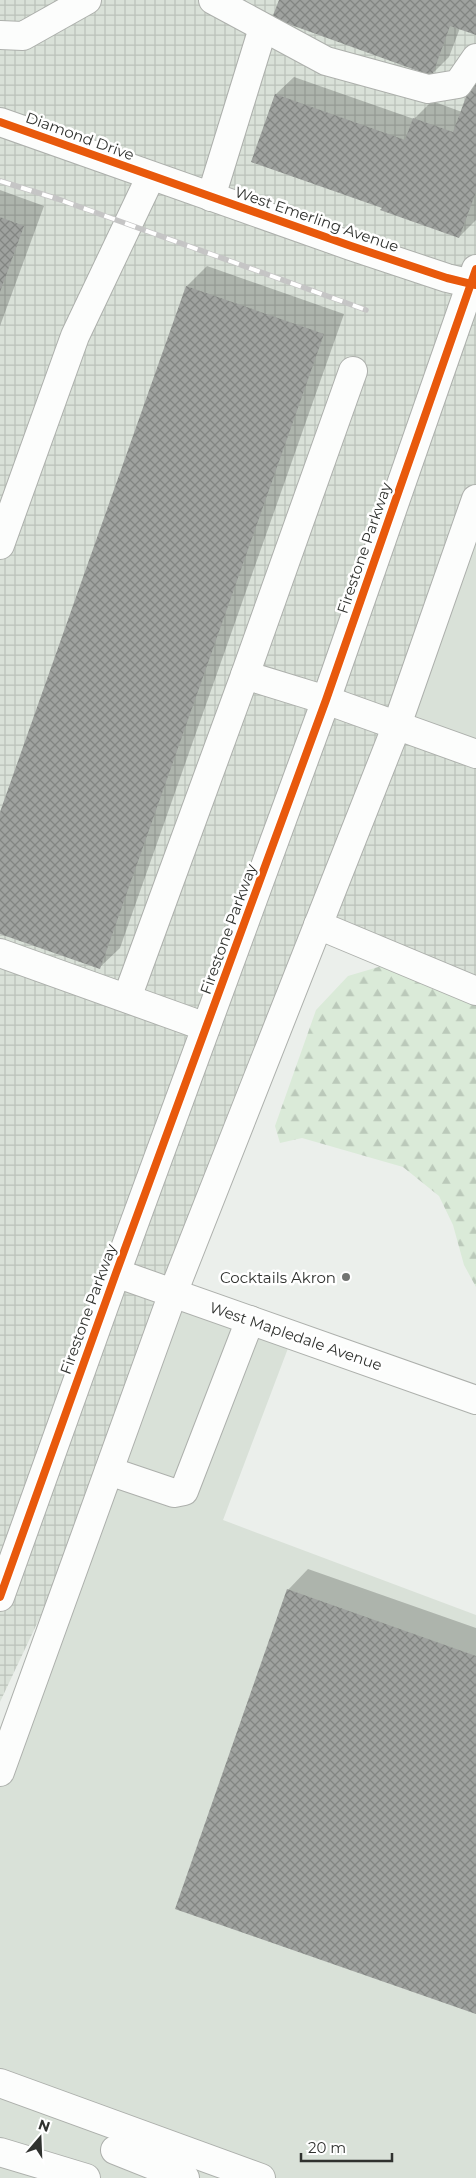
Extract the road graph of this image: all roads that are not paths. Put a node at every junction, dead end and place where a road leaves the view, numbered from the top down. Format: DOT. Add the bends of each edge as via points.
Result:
graph roads {
  1 [pos="88,0"];
  2 [pos="213,0"];
  3 [pos="263,28"];
  4 [pos="0,35"];
  5 [pos="476,58"];
  6 [pos="0,122"];
  7 [pos="151,176"];
  8 [pos="211,197"];
  9 [pos="474,279"];
  10 [pos="353,371"];
  11 [pos="476,499"];
  12 [pos="0,544"];
  13 [pos="245,675"];
  14 [pos="326,700"];
  15 [pos="397,725"];
  16 [pos="476,754"];
  17 [pos="318,925"];
  18 [pos="0,953"];
  19 [pos="476,991"];
  20 [pos="127,998"];
  21 [pos="206,1027"];
  22 [pos="116,1272"];
  23 [pos="173,1293"];
  24 [pos="250,1320"];
  25 [pos="476,1400"];
  26 [pos="109,1471"];
  27 [pos="0,1597"];
  28 [pos="0,1772"];
  29 [pos="0,2083"];
  30 [pos="121,2140"];
  31 [pos="0,2152"];
  32 [pos="86,2178"];
  33 [pos="97,2178"];
  34 [pos="186,2178"];
  35 [pos="261,2178"];
  1 -- 4 [label="street" via="23,36"];
  2 -- 3 [label="street"];
  3 -- 5 [label="street" via="326,62 428,89 458,84"];
  3 -- 8 [label="street"];
  6 -- 7 [label="street, Diamond Drive"];
  7 -- 8 [label="street, West Emerling Avenue"];
  7 -- 12 [label="street" via="75,336"];
  8 -- 9 [label="street, West Emerling Avenue" via="447,278"];
  9 -- 14 [label="street, Firestone Parkway"];
  10 -- 13 [label="street"];
  11 -- 15 [label="street"];
  13 -- 14 [label="street"];
  13 -- 20 [label="street"];
  14 -- 15 [label="street"];
  14 -- 21 [label="street, Firestone Parkway"];
  15 -- 16 [label="street"];
  15 -- 17 [label="street"];
  17 -- 19 [label="street"];
  17 -- 23 [label="street"];
  18 -- 20 [label="street"];
  20 -- 21 [label="street"];
  21 -- 22 [label="street, Firestone Parkway"];
  22 -- 23 [label="street, West Mapledale Avenue"];
  22 -- 27 [label="street, Firestone Parkway"];
  23 -- 24 [label="street, West Mapledale Avenue"];
  23 -- 26 [label="street"];
  24 -- 25 [label="street, West Mapledale Avenue"];
  24 -- 26 [label="street" via="184,1491 174,1493"];
  26 -- 28 [label="street"];
  29 -- 30 [label="street"];
  30 -- 33 [label="street"];
  30 -- 34 [label="street"];
  30 -- 35 [label="street"];
  31 -- 32 [label="street"];
}
